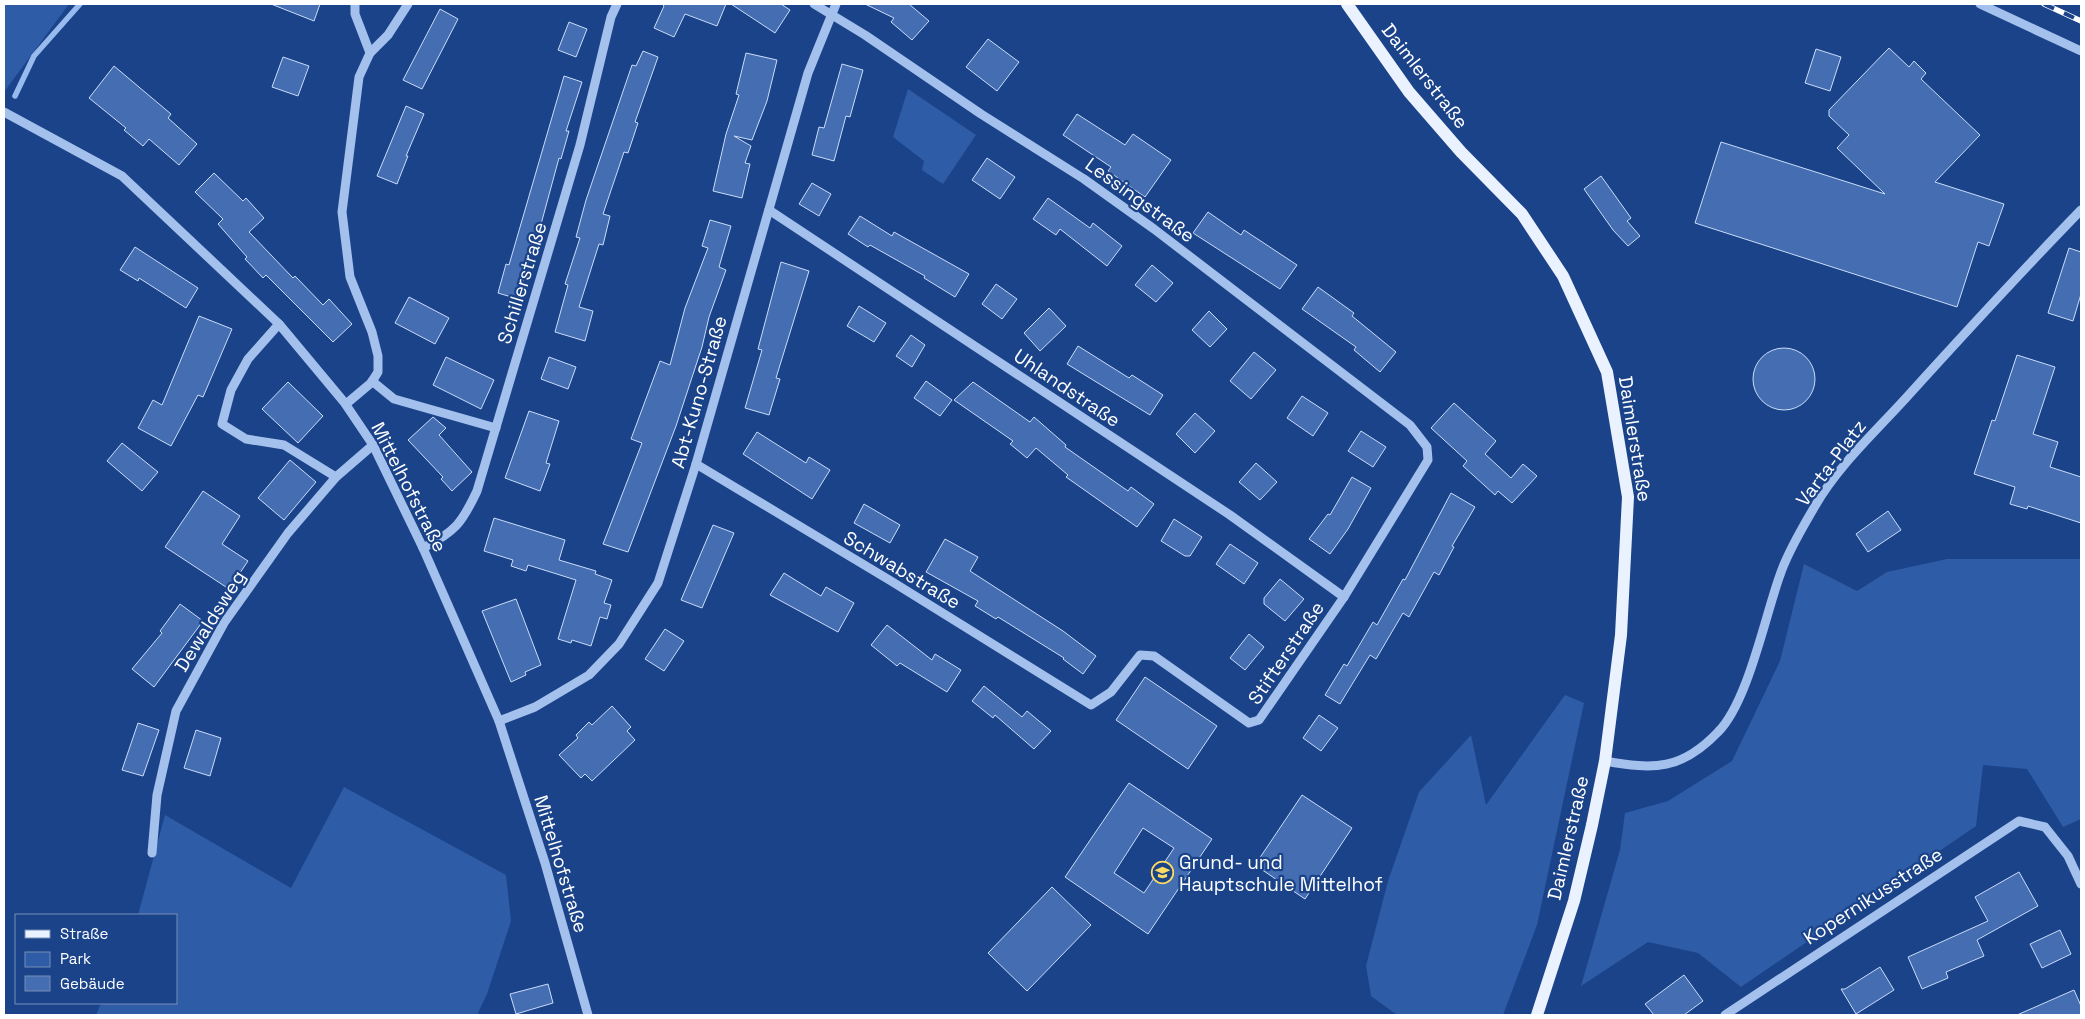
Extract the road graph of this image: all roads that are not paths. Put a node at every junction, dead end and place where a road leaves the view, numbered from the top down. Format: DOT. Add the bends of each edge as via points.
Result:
graph roads {
  1 [pos="355,4"];
  2 [pos="408,4"];
  3 [pos="617,4"];
  4 [pos="814,4"];
  5 [pos="836,4"];
  6 [pos="1347,4"];
  7 [pos="1980,4"];
  8 [pos="830,13"];
  9 [pos="2081,51"];
  10 [pos="370,53"];
  11 [pos="4,112"];
  12 [pos="769,210"];
  13 [pos="2081,210"];
  14 [pos="279,324"];
  15 [pos="372,381"];
  16 [pos="346,404"];
  17 [pos="496,428"];
  18 [pos="373,446"];
  19 [pos="1427,447"];
  20 [pos="696,464"];
  21 [pos="336,477"];
  22 [pos="423,548"];
  23 [pos="1344,597"];
  24 [pos="1090,706"];
  25 [pos="499,721"];
  26 [pos="1605,761"];
  27 [pos="152,853"];
  28 [pos="2081,884"];
  29 [pos="588,1015"];
  30 [pos="1537,1015"];
  31 [pos="1725,1015"];
  1 -- 10 [label="street" via="355,14"];
  2 -- 10 [label="street" via="388,35"];
  3 -- 17 [label="street, Schillerstraße" via="611,17 580,145"];
  4 -- 8 [label="street, Lessingstraße"];
  5 -- 8 [label="street, Abt-Kuno-Straße"];
  6 -- 26 [label="main road, Daimlerstraße" via="1409,92 1461,152 1522,214 1563,276 1607,372 1628,497 1621,635"];
  7 -- 9 [label="street"];
  8 -- 12 [label="street, Abt-Kuno-Straße" via="808,73"];
  8 -- 19 [label="street, Lessingstraße" via="1084,179 1154,229 1410,425"];
  10 -- 15 [label="street" via="359,77 342,212 350,277 378,356 378,372"];
  11 -- 14 [label="street, Mittelhofstraße" via="122,176"];
  12 -- 20 [label="street, Abt-Kuno-Straße"];
  12 -- 23 [label="street, Uhlandstraße" via="1230,515"];
  13 -- 26 [label="street, Varta-Platz" via="1864,441 1816,504 1781,572 1746,681 1720,730 1698,750 1676,762 1640,767"];
  14 -- 16 [label="street, Mittelhofstraße"];
  14 -- 21 [label="street" via="248,359 231,390 222,424 246,439 284,444"];
  15 -- 16 [label="street"];
  15 -- 17 [label="street" via="394,399"];
  16 -- 18 [label="street, Mittelhofstraße"];
  17 -- 22 [label="street, Schillerstraße" via="477,491 466,514 452,531"];
  18 -- 21 [label="street, Dewaldsweg"];
  18 -- 22 [label="street, Mittelhofstraße"];
  19 -- 23 [label="street, Stifterstraße" via="1428,460"];
  20 -- 24 [label="street, Schwabstraße"];
  20 -- 25 [label="street, Abt-Kuno-Straße" via="658,583 619,644 589,675 561,694"];
  21 -- 27 [label="street, Dewaldsweg" via="288,533 224,623 176,711 158,795"];
  22 -- 25 [label="street, Mittelhofstraße"];
  23 -- 24 [label="street, Stifterstraße" via="1259,720 1249,723 1154,656 1140,655 1111,692"];
  25 -- 29 [label="street, Mittelhofstraße" via="546,863"];
  26 -- 30 [label="main road, Daimlerstraße" via="1574,900"];
  28 -- 31 [label="street, Kopernikusstraße" via="2068,856 2045,827 2019,821"];
}
